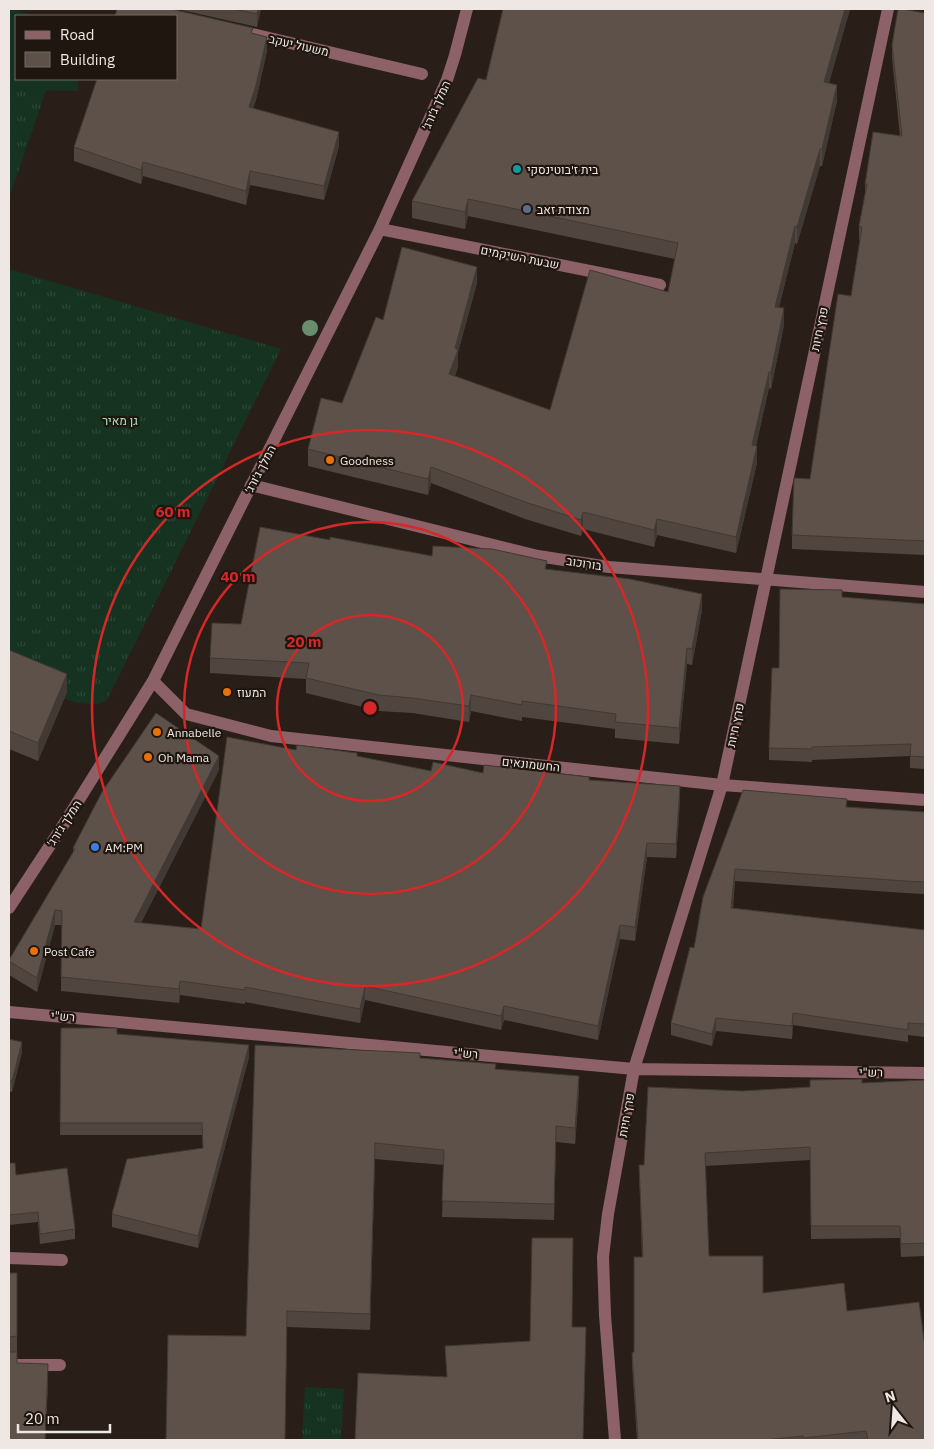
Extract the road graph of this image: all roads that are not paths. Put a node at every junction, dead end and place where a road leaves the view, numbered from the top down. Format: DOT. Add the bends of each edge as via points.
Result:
graph roads {
  1 [pos="467,9"];
  2 [pos="888,9"];
  3 [pos="242,32"];
  4 [pos="422,74"];
  5 [pos="380,229"];
  6 [pos="660,285"];
  7 [pos="251,485"];
  8 [pos="766,579"];
  9 [pos="925,592"];
  10 [pos="153,681"];
  11 [pos="722,785"];
  12 [pos="925,800"];
  13 [pos="9,908"];
  14 [pos="9,1012"];
  15 [pos="634,1069"];
  16 [pos="925,1073"];
  17 [pos="9,1258"];
  18 [pos="62,1260"];
  19 [pos="9,1365"];
  20 [pos="60,1365"];
  21 [pos="615,1440"];
  1 -- 5 [label="street, המלך ג׳ורג׳" via="447,80"];
  2 -- 8 [label="street, פרץ חיות"];
  3 -- 4 [label="street, משעול יעקב"];
  5 -- 6 [label="street, שבעת השיקמים"];
  5 -- 7 [label="street, המלך ג׳ורג׳"];
  7 -- 8 [label="street, בורוכוב" via="538,556 609,567"];
  7 -- 10 [label="street, המלך ג׳ורג׳"];
  8 -- 9 [label="street, בורוכוב"];
  8 -- 11 [label="street, פרץ חיות"];
  10 -- 11 [label="street, החשמונאים" via="186,714 271,736"];
  10 -- 13 [label="street, המלך ג׳ורג׳"];
  11 -- 12 [label="street, החשמונאים"];
  11 -- 15 [label="street, פרץ חיות"];
  14 -- 15 [label="street, רש\"י"];
  15 -- 16 [label="street, רש\"י"];
  15 -- 21 [label="street, פרץ חיות" via="603,1257"];
  17 -- 18 [label="street"];
  19 -- 20 [label="street"];
}
